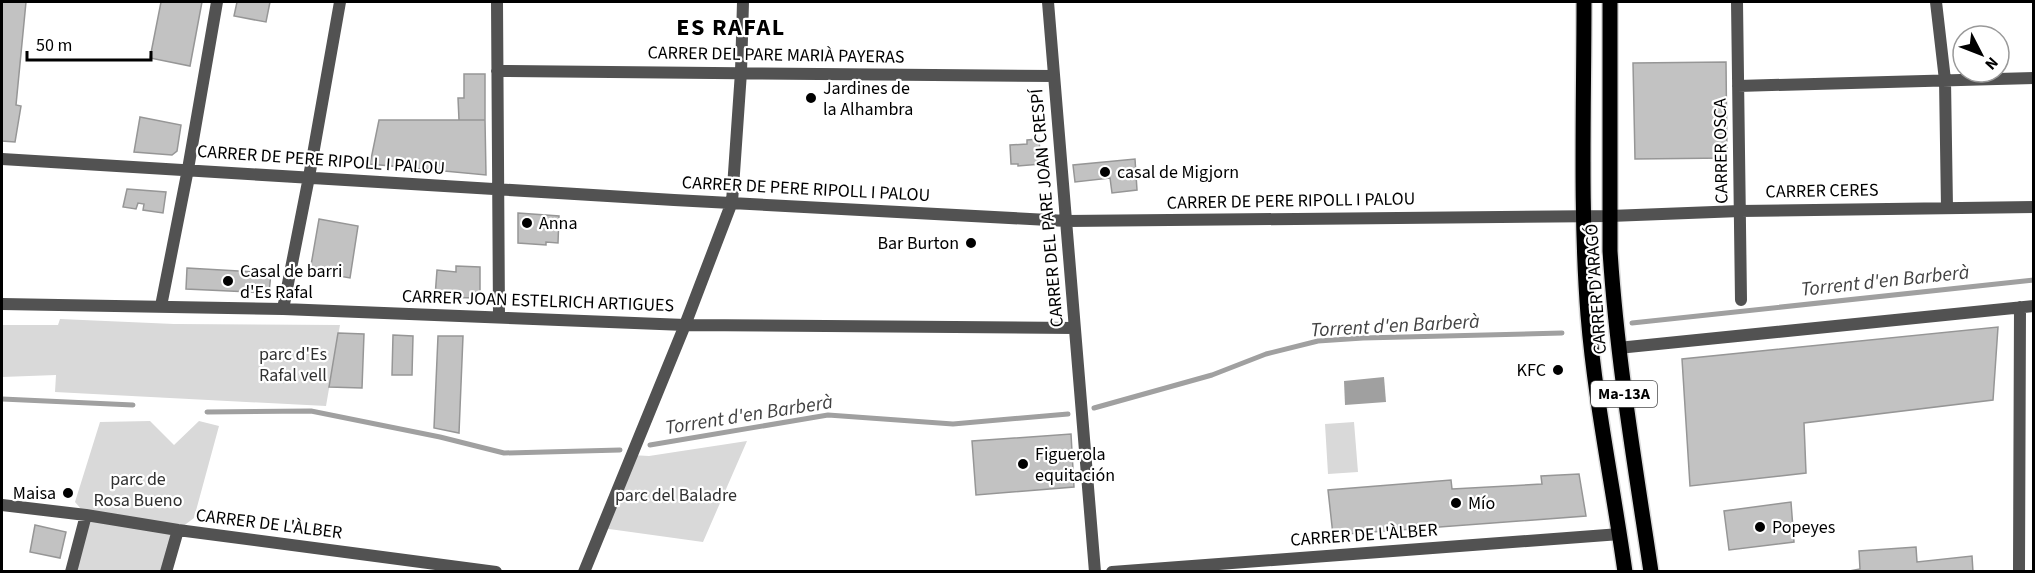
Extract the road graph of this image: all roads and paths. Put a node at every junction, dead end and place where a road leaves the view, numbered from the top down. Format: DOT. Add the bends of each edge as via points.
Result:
graph roads {
  1 [pos="217,2"];
  2 [pos="340,2"];
  3 [pos="497,2"];
  4 [pos="743,2"];
  5 [pos="1048,2"];
  6 [pos="1584,2"];
  7 [pos="1611,2"];
  8 [pos="1737,2"];
  9 [pos="1936,2"];
  10 [pos="497,71"];
  11 [pos="741,72"];
  12 [pos="1054,76"];
  13 [pos="2034,78"];
  14 [pos="1945,80"];
  15 [pos="1738,86"];
  16 [pos="2,159"];
  17 [pos="188,169"];
  18 [pos="309,177"];
  19 [pos="497,190"];
  20 [pos="732,202"];
  21 [pos="2034,207"];
  22 [pos="1947,208"];
  23 [pos="1740,211"];
  24 [pos="1585,216"];
  25 [pos="1610,216"];
  26 [pos="1067,221"];
  27 [pos="1741,300"];
  28 [pos="2,304"];
  29 [pos="161,306"];
  30 [pos="2034,306"];
  31 [pos="2020,307"];
  32 [pos="283,309"];
  33 [pos="499,317"];
  34 [pos="685,325"];
  35 [pos="1074,328"];
  36 [pos="1618,348"];
  37 [pos="2,505"];
  38 [pos="86,515"];
  39 [pos="177,530"];
  40 [pos="1620,534"];
  41 [pos="1647,543"];
  42 [pos="71,572"];
  43 [pos="166,572"];
  44 [pos="496,572"];
  45 [pos="584,572"];
  46 [pos="1095,572"];
  47 [pos="1112,572"];
  48 [pos="1625,572"];
  49 [pos="1651,572"];
  50 [pos="2019,572"];
  1 -- 17 [label="street"];
  2 -- 18 [label="street"];
  3 -- 10 [label="street"];
  4 -- 11 [label="street"];
  5 -- 12 [label="street, CARRER DEL PARE JOAN CRESPÍ"];
  6 -- 24 [label="main road, CARRER D'ARAGÓ / Ma-13A"];
  7 -- 25 [label="main road, CARRER D'ARAGÓ / Ma-13A"];
  8 -- 15 [label="street, CARRER OSCA"];
  9 -- 14 [label="street"];
  10 -- 11 [label="street, CARRER DEL PARE MARIÀ PAYERAS"];
  10 -- 19 [label="street"];
  11 -- 12 [label="street, CARRER DEL PARE MARIÀ PAYERAS"];
  11 -- 20 [label="street"];
  12 -- 26 [label="street, CARRER DEL PARE JOAN CRESPÍ"];
  13 -- 14 [label="street"];
  14 -- 15 [label="street"];
  14 -- 22 [label="street"];
  15 -- 23 [label="street, CARRER OSCA"];
  16 -- 17 [label="street, CARRER DE PERE RIPOLL I PALOU"];
  17 -- 18 [label="street, CARRER DE PERE RIPOLL I PALOU"];
  17 -- 29 [label="street"];
  18 -- 19 [label="street, CARRER DE PERE RIPOLL I PALOU"];
  18 -- 32 [label="street"];
  19 -- 20 [label="street, CARRER DE PERE RIPOLL I PALOU"];
  19 -- 33 [label="street"];
  20 -- 26 [label="street, CARRER DE PERE RIPOLL I PALOU"];
  20 -- 34 [label="street"];
  21 -- 22 [label="street, CARRER CERES"];
  22 -- 23 [label="street, CARRER CERES"];
  23 -- 25 [label="street, CARRER CERES"];
  23 -- 27 [label="street, CARRER OSCA"];
  24 -- 25 [label="street, CARRER DE PERE RIPOLL I PALOU"];
  24 -- 26 [label="street, CARRER DE PERE RIPOLL I PALOU"];
  24 -- 40 [label="main road, CARRER D'ARAGÓ / Ma-13A" via="1593,363"];
  25 -- 36 [label="main road, CARRER D'ARAGÓ / Ma-13A"];
  26 -- 35 [label="street, CARRER DEL PARE JOAN CRESPÍ"];
  28 -- 29 [label="street, CARRER JOAN ESTELRICH ARTIGUES"];
  29 -- 32 [label="street, CARRER JOAN ESTELRICH ARTIGUES"];
  30 -- 31 [label="street"];
  31 -- 36 [label="street"];
  31 -- 50 [label="street"];
  32 -- 33 [label="street, CARRER JOAN ESTELRICH ARTIGUES"];
  33 -- 34 [label="street, CARRER JOAN ESTELRICH ARTIGUES"];
  34 -- 35 [label="street, CARRER JOAN ESTELRICH ARTIGUES"];
  34 -- 45 [label="street"];
  35 -- 46 [label="street, CARRER DEL PARE JOAN CRESPÍ"];
  36 -- 41 [label="main road, CARRER D'ARAGÓ / Ma-13A"];
  37 -- 38 [label="street, CARRER DE L'ÀLBER"];
  38 -- 39 [label="street, CARRER DE L'ÀLBER"];
  38 -- 42 [label="street"];
  39 -- 43 [label="street"];
  39 -- 44 [label="street, CARRER DE L'ÀLBER"];
  40 -- 41 [label="main road" via="1635,535"];
  40 -- 47 [label="street, CARRER DE L'ÀLBER"];
  40 -- 48 [label="main road, CARRER D'ARAGÓ / Ma-13A"];
  41 -- 49 [label="main road, CARRER D'ARAGÓ / Ma-13A"];
}
